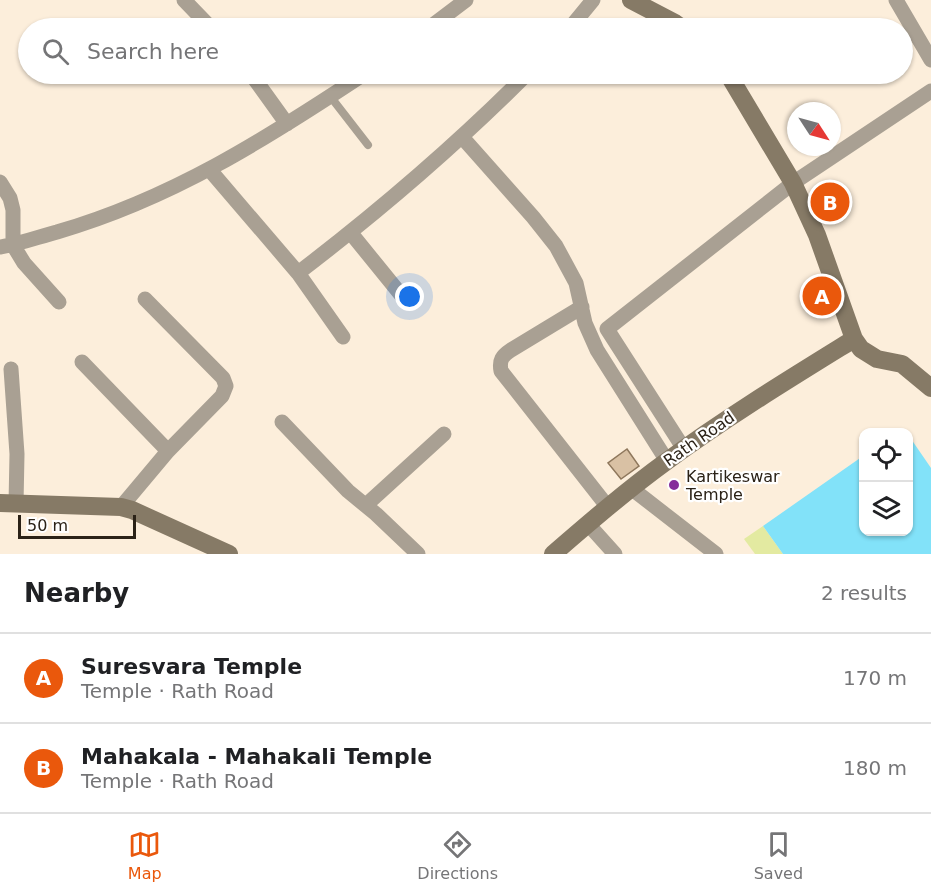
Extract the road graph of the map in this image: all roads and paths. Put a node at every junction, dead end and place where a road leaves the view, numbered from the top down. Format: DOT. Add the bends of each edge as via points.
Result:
graph roads {
  1 [pos="184,0"];
  2 [pos="466,0"];
  3 [pos="593,0"];
  4 [pos="631,0"];
  5 [pos="896,0"];
  6 [pos="201,18"];
  7 [pos="442,18"];
  8 [pos="578,18"];
  9 [pos="664,18"];
  10 [pos="906,18"];
  11 [pos="913,29"];
  12 [pos="931,60"];
  13 [pos="258,84"];
  14 [pos="349,84"];
  15 [pos="517,84"];
  16 [pos="734,84"];
  17 [pos="931,91"];
  18 [pos="330,96"];
  19 [pos="287,124"];
  20 [pos="462,137"];
  21 [pos="368,145"];
  22 [pos="208,170"];
  23 [pos="0,182"];
  24 [pos="793,183"];
  25 [pos="350,232"];
  26 [pos="6,246"];
  27 [pos="298,273"];
  28 [pos="402,296"];
  29 [pos="145,299"];
  30 [pos="59,302"];
  31 [pos="582,307"];
  32 [pos="343,338"];
  33 [pos="855,339"];
  34 [pos="82,362"];
  35 [pos="11,369"];
  36 [pos="931,388"];
  37 [pos="282,422"];
  38 [pos="444,434"];
  39 [pos="684,449"];
  40 [pos="168,451"];
  41 [pos="667,461"];
  42 [pos="631,488"];
  43 [pos="8,503"];
  44 [pos="366,505"];
  45 [pos="607,506"];
  46 [pos="121,507"];
  47 [pos="588,524"];
  48 [pos="229,554"];
  49 [pos="418,554"];
  50 [pos="553,554"];
  51 [pos="615,554"];
  52 [pos="716,554"];
  1 -- 6 [label="street"];
  2 -- 7 [label="street"];
  3 -- 8 [label="street"];
  4 -- 9 [label="street"];
  5 -- 10 [label="street"];
  11 -- 12 [label="street"];
  13 -- 19 [label="street"];
  14 -- 18 [label="street"];
  15 -- 20 [label="street"];
  16 -- 24 [label="street"];
  17 -- 24 [label="street"];
  18 -- 19 [label="street"];
  18 -- 21 [label="lane"];
  19 -- 22 [label="street"];
  20 -- 25 [label="street"];
  20 -- 31 [label="street" via="555,246 576,283"];
  22 -- 26 [label="street" via="144,202"];
  22 -- 27 [label="street"];
  23 -- 26 [label="street" via="13,210"];
  24 -- 33 [label="street" via="817,235"];
  24 -- 39 [label="street" via="607,329"];
  25 -- 27 [label="street"];
  25 -- 28 [label="street"];
  26 -- 30 [label="street"];
  27 -- 32 [label="street"];
  29 -- 40 [label="street" via="223,378 226,386 222,396"];
  31 -- 41 [label="street" via="597,350"];
  31 -- 45 [label="street" via="502,356 499,363 501,371"];
  33 -- 36 [label="street" via="861,349 877,359 902,364"];
  33 -- 39 [label="street, Rath Road"];
  34 -- 40 [label="street"];
  35 -- 43 [label="street" via="17,454"];
  37 -- 44 [label="street"];
  38 -- 44 [label="street"];
  39 -- 41 [label="street, Rath Road"];
  40 -- 46 [label="street"];
  41 -- 42 [label="street, Rath Road"];
  42 -- 45 [label="street, Rath Road"];
  42 -- 52 [label="street"];
  43 -- 46 [label="street"];
  44 -- 49 [label="street"];
  45 -- 47 [label="street, Rath Road"];
  46 -- 48 [label="street"];
  47 -- 50 [label="street, Rath Road"];
  47 -- 51 [label="street"];
}
